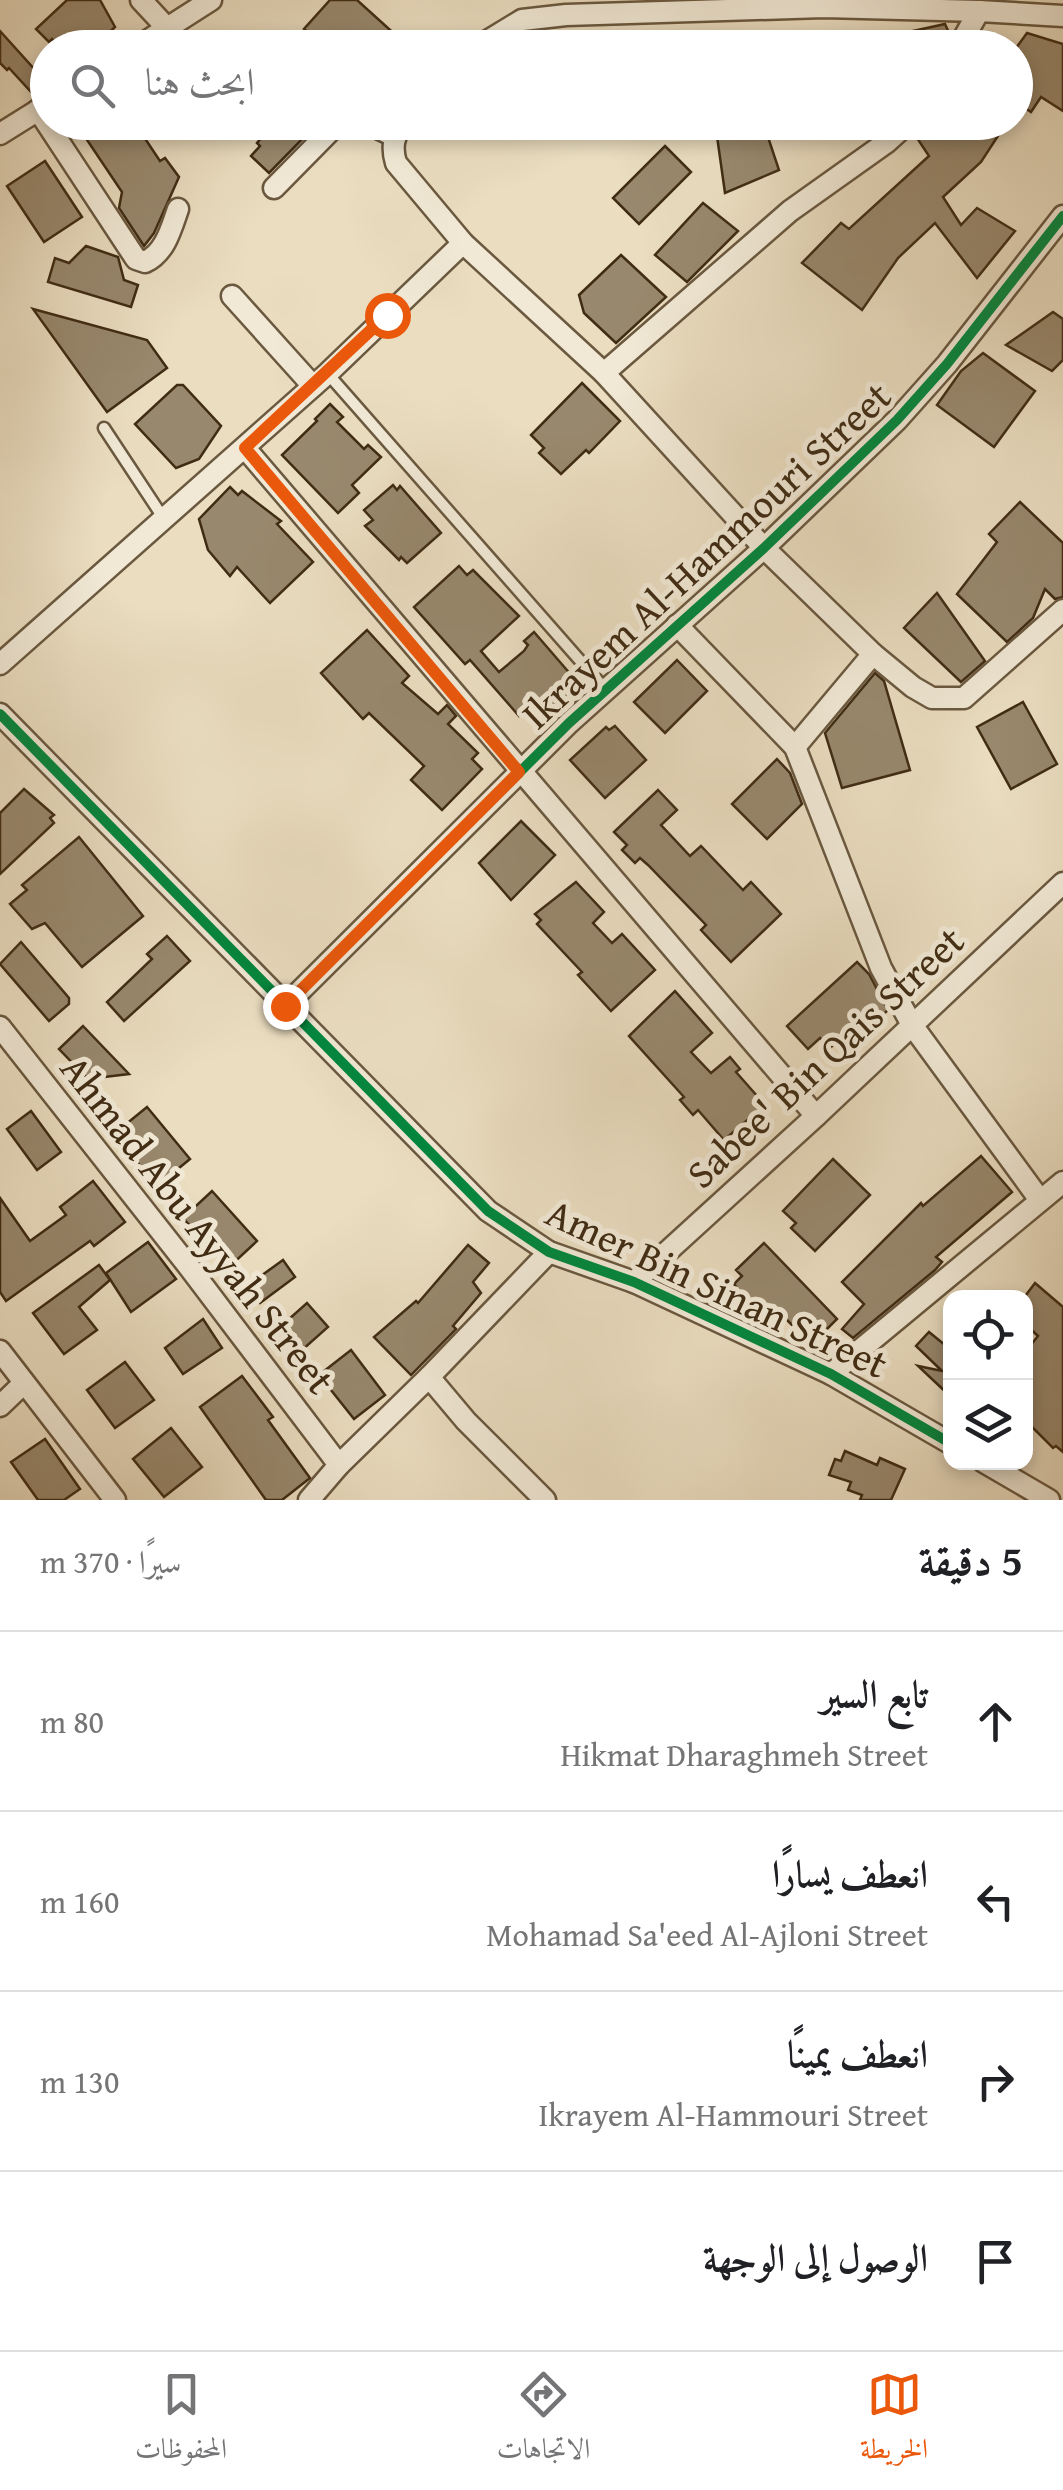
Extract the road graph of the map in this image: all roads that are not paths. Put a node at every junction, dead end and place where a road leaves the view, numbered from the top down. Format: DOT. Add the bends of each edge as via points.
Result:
graph roads {
  1 [pos="141,0"];
  2 [pos="211,0"];
  3 [pos="826,4"];
  4 [pos="980,10"];
  5 [pos="1057,10"];
  6 [pos="167,28"];
  7 [pos="164,30"];
  8 [pos="506,30"];
  9 [pos="968,30"];
  10 [pos="30,115"];
  11 [pos="0,134"];
  12 [pos="63,140"];
  13 [pos="321,140"];
  14 [pos="396,140"];
  15 [pos="889,140"];
  16 [pos="274,188"];
  17 [pos="178,209"];
  18 [pos="1063,216"];
  19 [pos="463,242"];
  20 [pos="232,296"];
  21 [pos="604,373"];
  22 [pos="320,380"];
  23 [pos="104,428"];
  24 [pos="245,448"];
  25 [pos="165,520"];
  26 [pos="764,548"];
  27 [pos="1063,610"];
  28 [pos="677,624"];
  29 [pos="873,654"];
  30 [pos="0,664"];
  31 [pos="605,690"];
  32 [pos="0,714"];
  33 [pos="794,746"];
  34 [pos="519,772"];
  35 [pos="1063,883"];
  36 [pos="285,1006"];
  37 [pos="912,1024"];
  38 [pos="0,1026"];
  39 [pos="816,1116"];
  40 [pos="1063,1182"];
  41 [pos="1040,1200"];
  42 [pos="550,1252"];
  43 [pos="634,1282"];
  44 [pos="0,1351"];
  45 [pos="831,1374"];
  46 [pos="429,1378"];
  47 [pos="24,1383"];
  48 [pos="0,1406"];
  49 [pos="943,1439"];
  50 [pos="339,1465"];
  51 [pos="998,1470"];
  52 [pos="114,1500"];
  53 [pos="310,1500"];
  54 [pos="545,1500"];
  55 [pos="1049,1500"];
  1 -- 6 [label="street"];
  2 -- 6 [label="street"];
  3 -- 4 [label="street"];
  3 -- 8 [label="street" via="566,14 522,20"];
  4 -- 5 [label="street"];
  4 -- 9 [label="street"];
  6 -- 7 [label="street"];
  10 -- 11 [label="street"];
  12 -- 17 [label="street" via="136,259 152,260"];
  13 -- 16 [label="street"];
  14 -- 19 [label="street" via="392,150 406,178"];
  15 -- 21 [label="street" via="790,211"];
  18 -- 26 [label="street, Ikrayem Al-Hammouri Street" via="925,389"];
  19 -- 21 [label="street"];
  19 -- 22 [label="street"];
  20 -- 22 [label="street"];
  21 -- 26 [label="street"];
  22 -- 24 [label="street"];
  22 -- 31 [label="lane"];
  23 -- 25 [label="lane"];
  24 -- 25 [label="street"];
  24 -- 34 [label="street"];
  25 -- 30 [label="street"];
  26 -- 28 [label="street, Ikrayem Al-Hammouri Street"];
  26 -- 29 [label="street"];
  27 -- 29 [label="street" via="964,698 932,698"];
  28 -- 31 [label="street, Ikrayem Al-Hammouri Street"];
  28 -- 33 [label="street"];
  29 -- 33 [label="street"];
  31 -- 34 [label="street, Ikrayem Al-Hammouri Street"];
  32 -- 36 [label="street, Amer Bin Sinan Street"];
  33 -- 37 [label="street" via="862,924"];
  34 -- 36 [label="street, Ikrayem Al-Hammouri Street"];
  34 -- 39 [label="street"];
  35 -- 37 [label="street, Sabee' Bin Qais Street"];
  36 -- 42 [label="street, Amer Bin Sinan Street" via="488,1211"];
  37 -- 39 [label="street, Sabee' Bin Qais Street"];
  37 -- 41 [label="street"];
  38 -- 50 [label="street, Ahmad Abu Ayyah Street"];
  39 -- 43 [label="street, Sabee' Bin Qais Street"];
  40 -- 41 [label="street"];
  41 -- 45 [label="street"];
  42 -- 43 [label="street, Amer Bin Sinan Street"];
  42 -- 46 [label="street"];
  43 -- 45 [label="street, Amer Bin Sinan Street"];
  44 -- 47 [label="street"];
  45 -- 49 [label="street, Amer Bin Sinan Street"];
  46 -- 50 [label="street"];
  46 -- 54 [label="street"];
  47 -- 48 [label="street"];
  47 -- 52 [label="street"];
  50 -- 53 [label="street"];
  51 -- 55 [label="street"];
}
